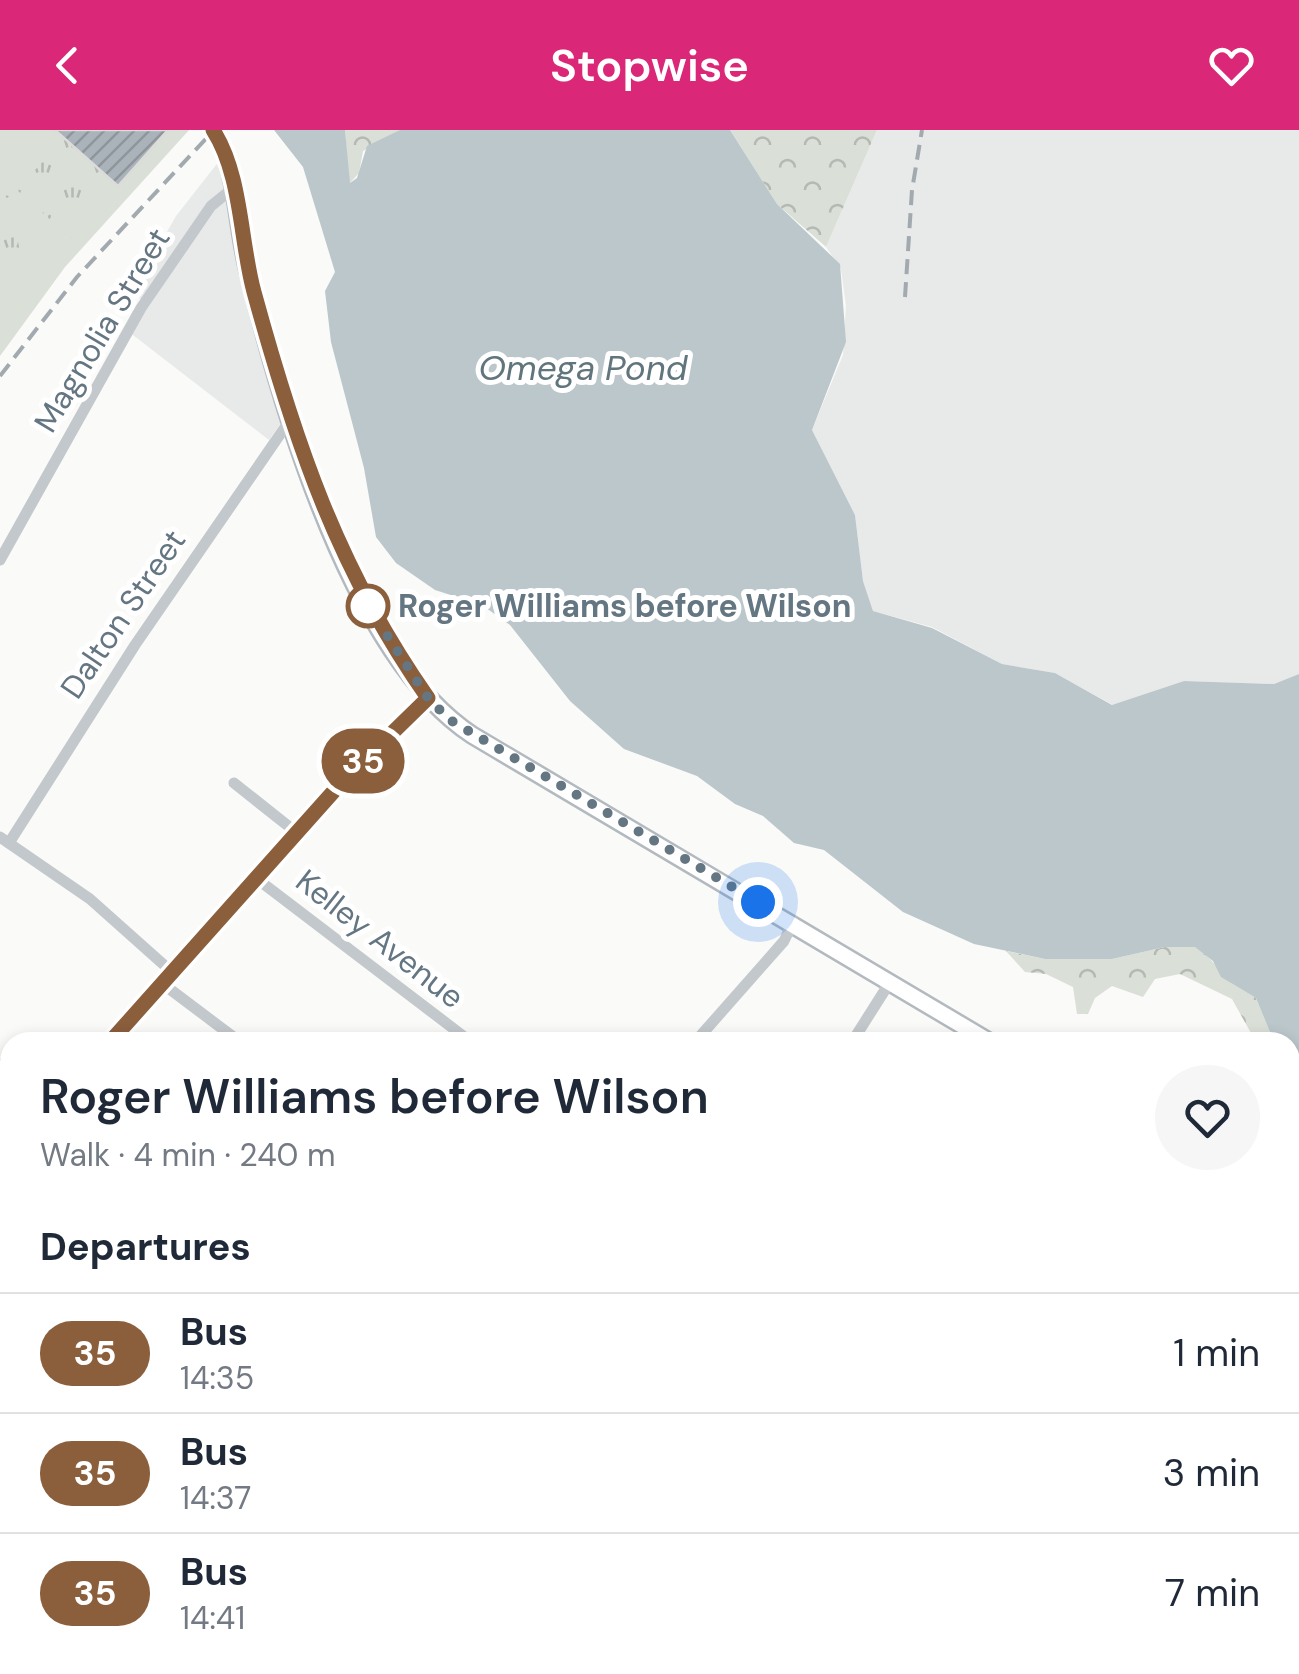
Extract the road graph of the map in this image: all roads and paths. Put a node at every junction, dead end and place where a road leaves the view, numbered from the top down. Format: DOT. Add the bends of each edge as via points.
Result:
graph roads {
  1 [pos="214,130"];
  2 [pos="232,189"];
  3 [pos="290,420"];
  4 [pos="0,560"];
  5 [pos="428,698"];
  6 [pos="234,783"];
  7 [pos="296,833"];
  8 [pos="4,840"];
  9 [pos="256,878"];
  10 [pos="792,922"];
  11 [pos="168,978"];
  12 [pos="890,982"];
  13 [pos="119,1032"];
  14 [pos="229,1032"];
  15 [pos="458,1032"];
  16 [pos="704,1032"];
  17 [pos="858,1032"];
  18 [pos="973,1032"];
  1 -- 2 [label="main road" via="228,157"];
  2 -- 3 [label="main road"];
  2 -- 4 [label="street, Magnolia Street" via="211,206 140,308"];
  3 -- 5 [label="main road" via="362,596"];
  3 -- 8 [label="street, Dalton Street"];
  5 -- 7 [label="main road"];
  5 -- 10 [label="main road" via="472,735"];
  6 -- 7 [label="street"];
  7 -- 9 [label="main road"];
  8 -- 11 [label="street" via="90,899"];
  9 -- 11 [label="main road"];
  9 -- 15 [label="street, Kelley Avenue"];
  10 -- 12 [label="main road"];
  10 -- 16 [label="street" via="784,940"];
  11 -- 13 [label="main road"];
  11 -- 14 [label="street"];
  12 -- 17 [label="street"];
  12 -- 18 [label="main road"];
}
